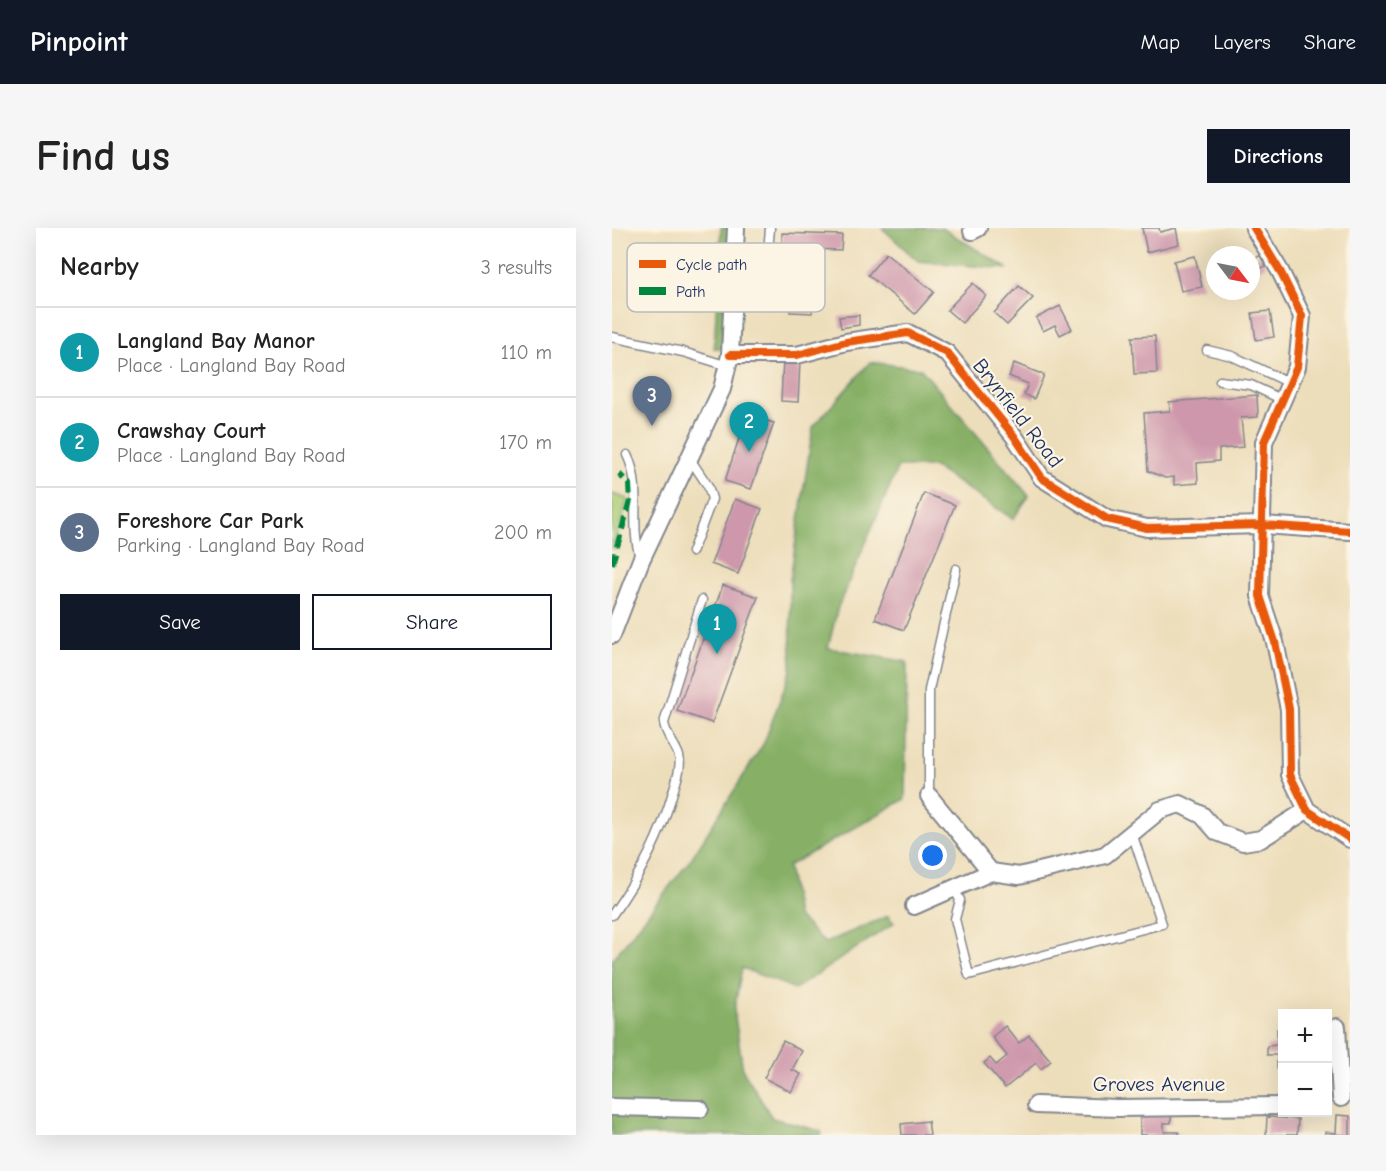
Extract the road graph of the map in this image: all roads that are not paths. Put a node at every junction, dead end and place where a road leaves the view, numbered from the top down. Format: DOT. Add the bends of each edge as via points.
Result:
graph roads {
  1 [pos="736,228"];
  2 [pos="770,228"];
  3 [pos="1254,228"];
  4 [pos="735,243"];
  5 [pos="769,243"];
  6 [pos="732,312"];
  7 [pos="612,338"];
  8 [pos="1207,350"];
  9 [pos="729,360"];
  10 [pos="1220,381"];
  11 [pos="1290,383"];
  12 [pos="1283,400"];
  13 [pos="627,455"];
  14 [pos="689,458"];
  15 [pos="1262,525"];
  16 [pos="1350,531"];
  17 [pos="692,552"];
  18 [pos="641,560"];
  19 [pos="956,568"];
  20 [pos="702,600"];
  21 [pos="612,635"];
  22 [pos="929,796"];
  23 [pos="1307,810"];
  24 [pos="1132,833"];
  25 [pos="1350,839"];
  26 [pos="991,872"];
  27 [pos="954,888"];
  28 [pos="914,906"];
  29 [pos="612,915"];
  30 [pos="1337,1027"];
  31 [pos="1339,1098"];
  32 [pos="1036,1105"];
  33 [pos="1278,1106"];
  34 [pos="612,1107"];
  35 [pos="700,1109"];
  1 -- 4 [label="street"];
  2 -- 5 [label="lane"];
  3 -- 11 [label="street" via="1302,316 1297,368"];
  6 -- 9 [label="street"];
  7 -- 9 [label="lane"];
  8 -- 11 [label="lane" via="1232,356"];
  9 -- 14 [label="street" via="722,389"];
  9 -- 15 [label="street, Brynfield Road" via="797,355 846,342 908,333 947,353 1014,436 1042,478 1107,519 1147,528"];
  10 -- 12 [label="lane" via="1251,385"];
  11 -- 12 [label="street"];
  12 -- 15 [label="street" via="1263,442"];
  13 -- 18 [label="lane" via="635,470 635,542"];
  14 -- 17 [label="lane" via="712,499"];
  14 -- 18 [label="street"];
  15 -- 16 [label="street, Brynfield Road"];
  15 -- 23 [label="street" via="1260,596 1275,642 1289,709 1290,775"];
  18 -- 21 [label="street"];
  19 -- 22 [label="lane" via="929,690"];
  20 -- 29 [label="lane" via="664,723 679,756 668,813 652,852"];
  22 -- 26 [label="street"];
  23 -- 24 [label="street" via="1261,839 1243,842 1217,832 1202,815 1180,804 1160,810"];
  23 -- 25 [label="street"];
  24 -- 26 [label="street" via="1105,855 1019,876"];
  24 -- 27 [label="lane" via="1162,924 969,975 955,918 960,900"];
  26 -- 27 [label="street"];
  27 -- 28 [label="street"];
  30 -- 31 [label="street"];
  32 -- 33 [label="street, Groves Avenue"];
  34 -- 35 [label="street"];
}
